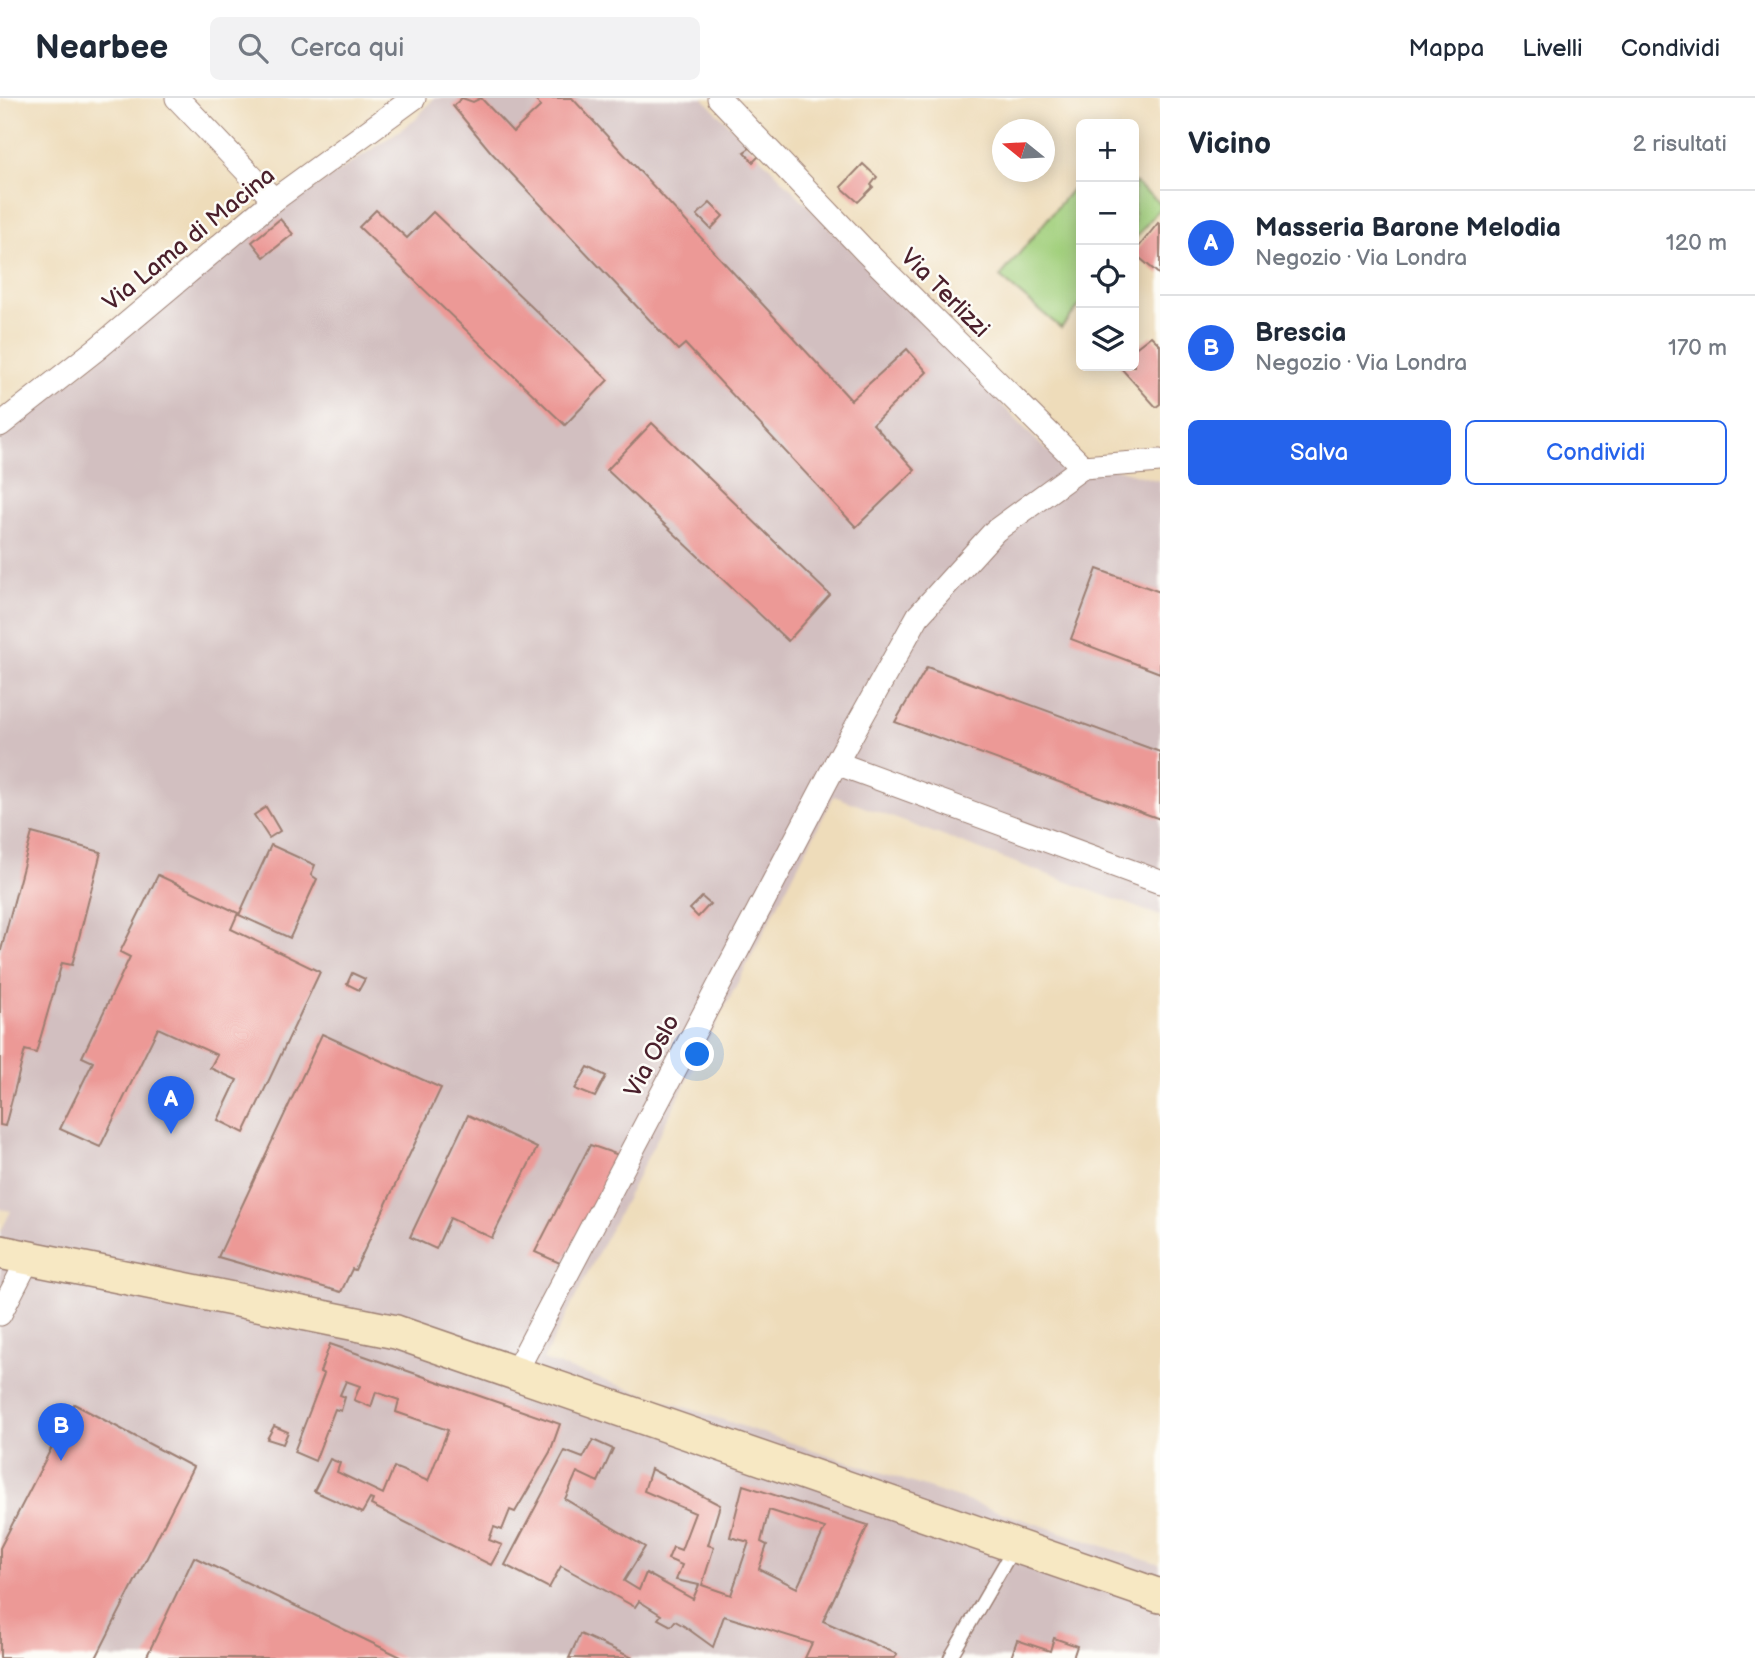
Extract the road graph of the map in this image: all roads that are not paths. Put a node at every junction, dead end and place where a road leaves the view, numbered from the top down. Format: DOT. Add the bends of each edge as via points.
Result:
graph roads {
  1 [pos="177,98"];
  2 [pos="414,98"];
  3 [pos="719,98"];
  4 [pos="274,200"];
  5 [pos="0,425"];
  6 [pos="1160,461"];
  7 [pos="1083,467"];
  8 [pos="836,763"];
  9 [pos="1160,882"];
  10 [pos="15,1255"];
  11 [pos="0,1314"];
  12 [pos="515,1373"];
  13 [pos="1015,1546"];
  14 [pos="1160,1596"];
  15 [pos="950,1658"];
  1 -- 4 [label="street"];
  2 -- 4 [label="street, Via Lama di Macina"];
  3 -- 7 [label="street, Via Terlizzi" via="864,251"];
  4 -- 5 [label="street, Via Lama di Macina"];
  6 -- 7 [label="street"];
  7 -- 8 [label="street, Via Oslo" via="995,531 918,616"];
  8 -- 9 [label="street"];
  8 -- 12 [label="street, Via Oslo"];
  10 -- 11 [label="street"];
  10 -- 12 [label="street" via="396,1332"];
  12 -- 13 [label="street"];
  13 -- 14 [label="street"];
  13 -- 15 [label="lane"];
}
